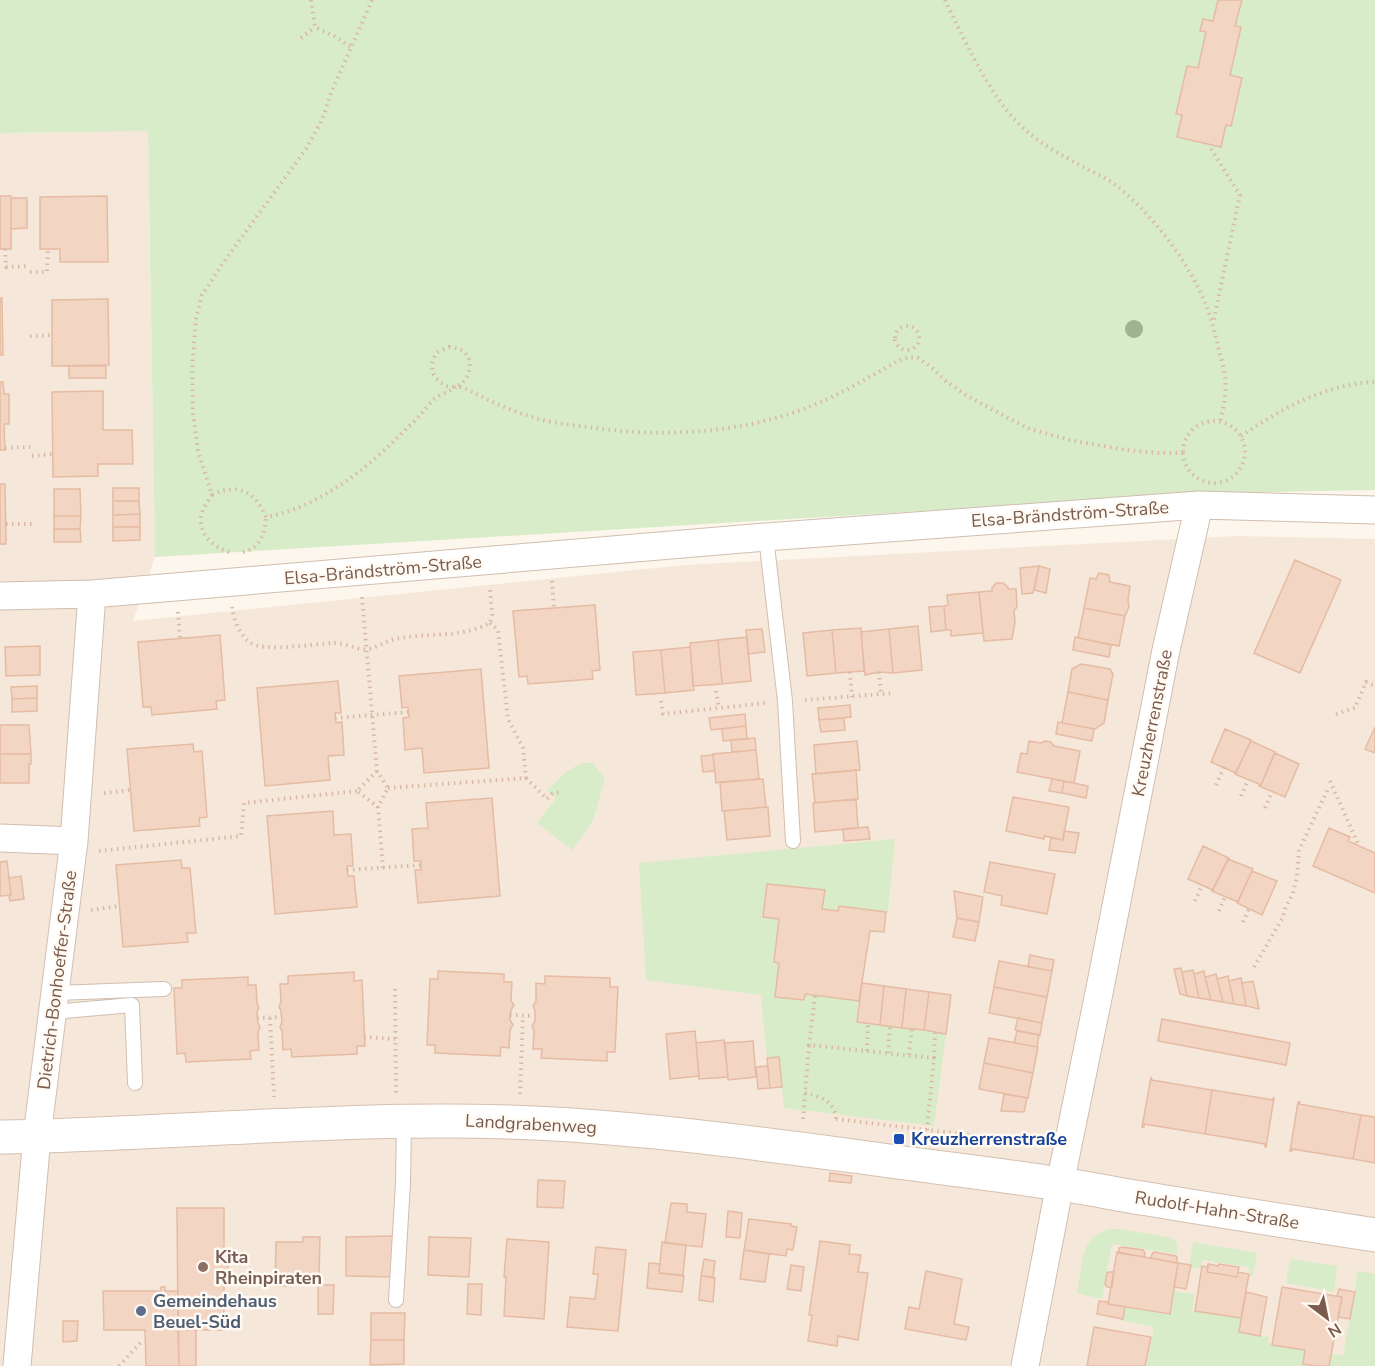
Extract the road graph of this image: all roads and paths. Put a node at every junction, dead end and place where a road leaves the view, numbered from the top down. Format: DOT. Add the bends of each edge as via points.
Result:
graph roads {
  1 [pos="311,0"];
  2 [pos="372,0"];
  3 [pos="945,0"];
  4 [pos="315,27"];
  5 [pos="301,38"];
  6 [pos="351,47"];
  7 [pos="1211,149"];
  8 [pos="5,249"];
  9 [pos="48,249"];
  10 [pos="29,266"];
  11 [pos="30,272"];
  12 [pos="1213,323"];
  13 [pos="52,335"];
  14 [pos="30,336"];
  15 [pos="914,348"];
  16 [pos="903,350"];
  17 [pos="918,358"];
  18 [pos="898,361"];
  19 [pos="1375,382"];
  20 [pos="457,386"];
  21 [pos="1220,421"];
  22 [pos="1240,436"];
  23 [pos="32,447"];
  24 [pos="5,448"];
  25 [pos="1183,453"];
  26 [pos="53,454"];
  27 [pos="32,456"];
  28 [pos="212,495"];
  29 [pos="1199,505"];
  30 [pos="1375,510"];
  31 [pos="266,517"];
  32 [pos="6,524"];
  33 [pos="32,524"];
  34 [pos="766,537"];
  35 [pos="488,561"];
  36 [pos="230,582"];
  37 [pos="92,594"];
  38 [pos="0,596"];
  39 [pos="363,606"];
  40 [pos="490,623"];
  41 [pos="367,650"];
  42 [pos="850,672"];
  43 [pos="879,672"];
  44 [pos="1375,686"];
  45 [pos="716,691"];
  46 [pos="881,694"];
  47 [pos="852,697"];
  48 [pos="719,708"];
  49 [pos="408,712"];
  50 [pos="1336,714"];
  51 [pos="372,715"];
  52 [pos="335,718"];
  53 [pos="1224,767"];
  54 [pos="376,771"];
  55 [pos="526,778"];
  56 [pos="1248,780"];
  57 [pos="1330,781"];
  58 [pos="1216,785"];
  59 [pos="388,788"];
  60 [pos="1328,789"];
  61 [pos="357,791"];
  62 [pos="563,791"];
  63 [pos="1272,792"];
  64 [pos="1241,796"];
  65 [pos="378,807"];
  66 [pos="1265,808"];
  67 [pos="0,838"];
  68 [pos="794,841"];
  69 [pos="1359,846"];
  70 [pos="73,848"];
  71 [pos="421,865"];
  72 [pos="383,868"];
  73 [pos="347,870"];
  74 [pos="1202,885"];
  75 [pos="1225,897"];
  76 [pos="1195,901"];
  77 [pos="1249,909"];
  78 [pos="1219,911"];
  79 [pos="1243,922"];
  80 [pos="1254,967"];
  81 [pos="164,989"];
  82 [pos="395,989"];
  83 [pos="815,996"];
  84 [pos="54,1002"];
  85 [pos="510,1015"];
  86 [pos="523,1016"];
  87 [pos="534,1016"];
  88 [pos="282,1017"];
  89 [pos="257,1018"];
  90 [pos="270,1018"];
  91 [pos="868,1023"];
  92 [pos="890,1026"];
  93 [pos="912,1029"];
  94 [pos="935,1032"];
  95 [pos="364,1037"];
  96 [pos="395,1039"];
  97 [pos="809,1045"];
  98 [pos="867,1051"];
  99 [pos="888,1053"];
  100 [pos="909,1055"];
  101 [pos="934,1058"];
  102 [pos="135,1083"];
  103 [pos="400,1121"];
  104 [pos="519,1122"];
  105 [pos="275,1125"];
  106 [pos="927,1130"];
  107 [pos="37,1136"];
  108 [pos="0,1137"];
  109 [pos="1002,1149"];
  110 [pos="1059,1184"];
  111 [pos="1375,1235"];
  112 [pos="396,1300"];
  113 [pos="142,1341"];
  114 [pos="17,1366"];
  115 [pos="119,1366"];
  116 [pos="1025,1366"];
  1 -- 4 [label="path"];
  2 -- 6 [label="path"];
  3 -- 12 [label="path" via="1006,109 1045,145 1129,196 1185,264"];
  4 -- 5 [label="path"];
  4 -- 6 [label="path"];
  6 -- 28 [label="path" via="306,149 202,295 192,369 193,413 198,451"];
  7 -- 12 [label="path" via="1240,195"];
  8 -- 10 [label="path" via="6,267"];
  9 -- 11 [label="path" via="47,272"];
  12 -- 21 [label="path" via="1225,376"];
  13 -- 14 [label="path"];
  15 -- 16 [label="path"];
  15 -- 16 [label="path" via="920,339 918,333 913,327 904,326 897,330 894,340"];
  15 -- 17 [label="path"];
  16 -- 18 [label="path"];
  17 -- 18 [label="path"];
  17 -- 25 [label="path" via="966,395 1030,429 1127,450"];
  18 -- 20 [label="path" via="831,398 790,413 753,423 685,432 615,432 561,424 513,410"];
  19 -- 22 [label="path" via="1315,394"];
  20 -- 20 [label="path" via="442,384 434,376 431,363 438,352 449,347 467,355 470,367 466,379"];
  20 -- 31 [label="path" via="434,400 354,477 307,504"];
  21 -- 22 [label="path"];
  21 -- 25 [label="path" via="1195,427"];
  22 -- 25 [label="path" via="1245,447 1243,464 1224,481 1210,482 1193,475"];
  23 -- 24 [label="path"];
  26 -- 27 [label="path"];
  28 -- 31 [label="path" via="222,490 251,494"];
  28 -- 31 [label="path" via="201,517 202,530 221,550 247,552 255,547 265,531"];
  29 -- 30 [label="street, Elsa-Brändström-Straße"];
  29 -- 34 [label="street, Elsa-Brändström-Straße"];
  29 -- 110 [label="street, Kreuzherrenstraße" via="1166,650"];
  32 -- 33 [label="path"];
  34 -- 35 [label="street, Elsa-Brändström-Straße"];
  34 -- 68 [label="lane" via="785,701"];
  35 -- 36 [label="street, Elsa-Brändström-Straße"];
  35 -- 40 [label="path"];
  36 -- 37 [label="street, Elsa-Brändström-Straße"];
  36 -- 41 [label="path" via="233,613 251,644 265,648 338,642"];
  37 -- 38 [label="street, Elsa-Brändström-Straße"];
  37 -- 70 [label="street, Dietrich-Bonhoeffer-Straße"];
  39 -- 41 [label="path"];
  40 -- 41 [label="path" via="466,632 395,639"];
  40 -- 55 [label="path" via="498,630 508,719 523,748"];
  41 -- 51 [label="path"];
  42 -- 47 [label="path"];
  43 -- 46 [label="path"];
  44 -- 50 [label="path" via="1365,682 1355,708"];
  45 -- 48 [label="path"];
  49 -- 51 [label="path"];
  51 -- 52 [label="path"];
  51 -- 54 [label="path"];
  53 -- 58 [label="path"];
  54 -- 59 [label="path"];
  54 -- 61 [label="path"];
  55 -- 59 [label="path"];
  55 -- 62 [label="path" via="547,799"];
  56 -- 64 [label="path"];
  57 -- 69 [label="path"];
  59 -- 65 [label="path"];
  60 -- 80 [label="path" via="1299,850 1293,893"];
  61 -- 65 [label="path"];
  61 -- 70 [label="path" via="244,803 241,836"];
  63 -- 66 [label="path"];
  65 -- 72 [label="path"];
  67 -- 70 [label="street"];
  70 -- 84 [label="street, Dietrich-Bonhoeffer-Straße"];
  71 -- 72 [label="path"];
  72 -- 73 [label="path"];
  74 -- 76 [label="path"];
  75 -- 78 [label="path"];
  77 -- 79 [label="path"];
  81 -- 84 [label="lane"];
  82 -- 96 [label="path"];
  83 -- 97 [label="path"];
  84 -- 102 [label="lane" via="132,1005"];
  84 -- 107 [label="street, Dietrich-Bonhoeffer-Straße"];
  85 -- 86 [label="path"];
  86 -- 87 [label="path"];
  86 -- 104 [label="path"];
  88 -- 90 [label="path"];
  89 -- 90 [label="path"];
  90 -- 105 [label="path"];
  91 -- 98 [label="path"];
  92 -- 99 [label="path"];
  93 -- 100 [label="path"];
  94 -- 101 [label="path"];
  95 -- 96 [label="path"];
  96 -- 103 [label="path"];
  97 -- 98 [label="path"];
  97 -- 106 [label="path" via="805,1093 832,1105 836,1119"];
  98 -- 99 [label="path"];
  99 -- 100 [label="path"];
  100 -- 101 [label="path"];
  101 -- 106 [label="path"];
  103 -- 104 [label="street, Landgrabenweg"];
  103 -- 105 [label="street, Landgrabenweg"];
  103 -- 112 [label="lane" via="403,1183"];
  104 -- 110 [label="street, Landgrabenweg" via="765,1145"];
  105 -- 107 [label="street, Landgrabenweg"];
  106 -- 109 [label="path" via="1003,1139"];
  107 -- 108 [label="street, Landgrabenweg"];
  107 -- 114 [label="street, Dietrich-Bonhoeffer-Straße"];
  110 -- 111 [label="street, Rudolf-Hahn-Straße"];
  110 -- 116 [label="street, Kreuzherrenstraße"];
  113 -- 115 [label="path"];
}
